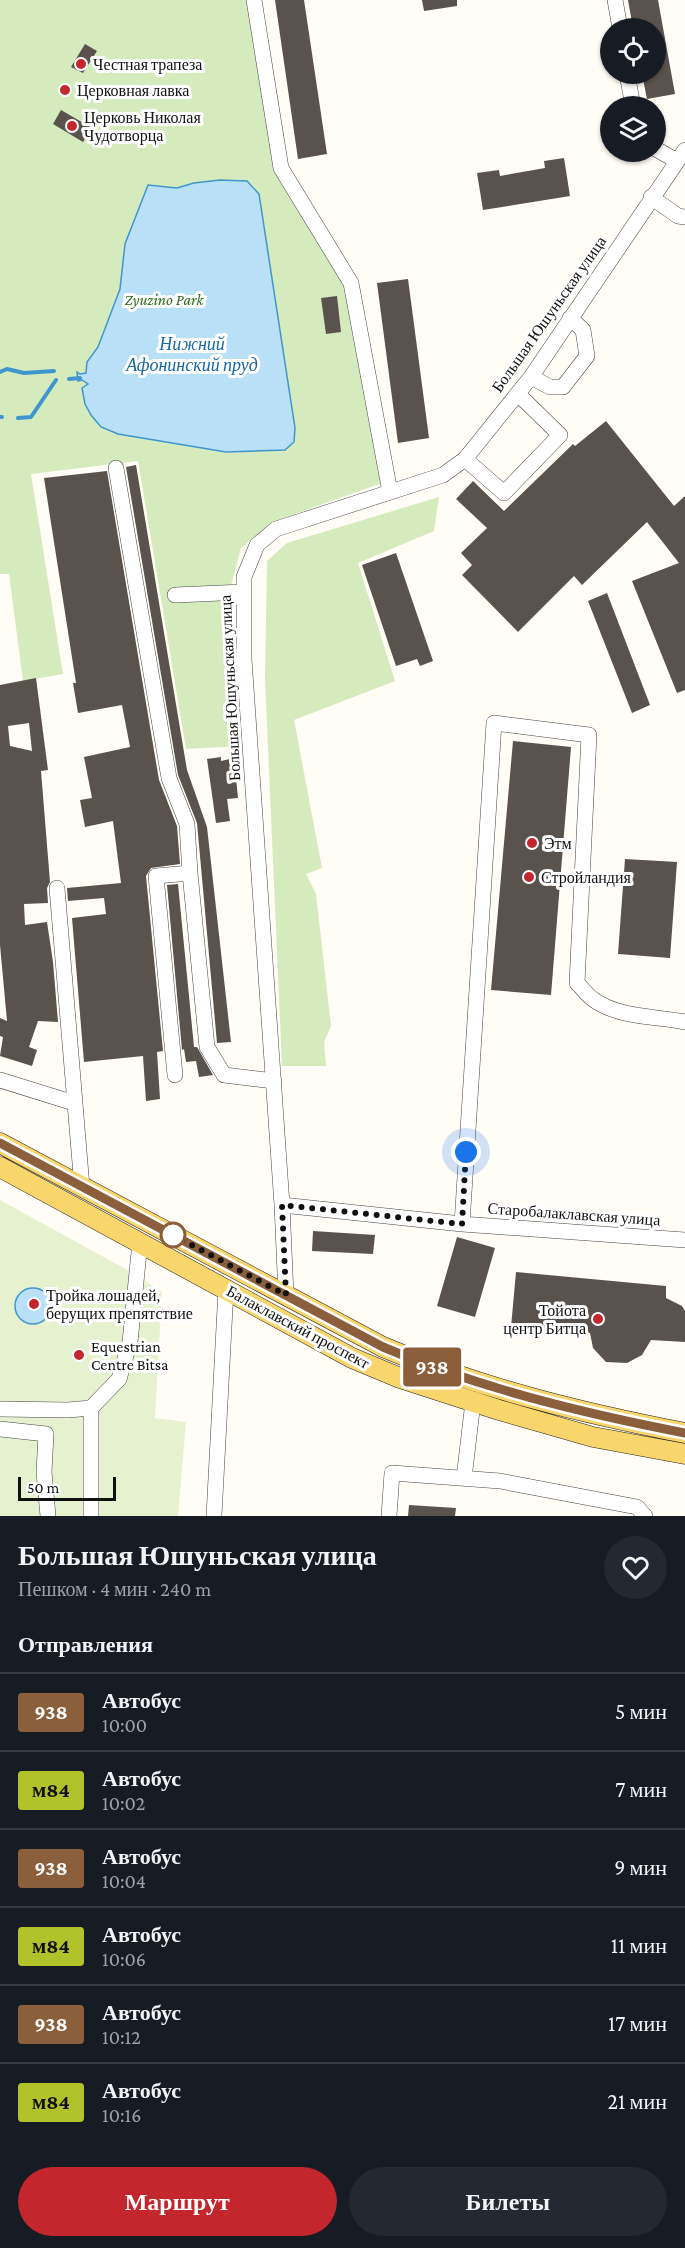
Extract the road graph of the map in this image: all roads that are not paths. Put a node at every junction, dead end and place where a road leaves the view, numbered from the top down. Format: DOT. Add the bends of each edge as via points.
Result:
graph roads {
  1 [pos="254,0"];
  2 [pos="615,0"];
  3 [pos="618,18"];
  4 [pos="666,151"];
  5 [pos="681,155"];
  6 [pos="651,197"];
  7 [pos="685,217"];
  8 [pos="570,318"];
  9 [pos="531,377"];
  10 [pos="518,394"];
  11 [pos="465,459"];
  12 [pos="116,468"];
  13 [pos="390,492"];
  14 [pos="244,592"];
  15 [pos="175,595"];
  16 [pos="190,873"];
  17 [pos="57,888"];
  18 [pos="685,1022"];
  19 [pos="175,1075"];
  20 [pos="0,1080"];
  21 [pos="273,1081"];
  22 [pos="74,1103"];
  23 [pos="0,1143"];
  24 [pos="0,1167"];
  25 [pos="82,1186"];
  26 [pos="282,1205"];
  27 [pos="462,1224"];
  28 [pos="685,1240"];
  29 [pos="140,1242"];
  30 [pos="226,1289"];
  31 [pos="286,1295"];
  32 [pos="473,1402"];
  33 [pos="91,1407"];
  34 [pos="0,1408"];
  35 [pos="0,1429"];
  36 [pos="685,1433"];
  37 [pos="685,1454"];
  38 [pos="464,1478"];
  39 [pos="48,1516"];
  40 [pos="91,1516"];
  41 [pos="214,1516"];
  42 [pos="389,1516"];
  43 [pos="645,1516"];
  1 -- 13 [label="street" via="281,168 351,283"];
  2 -- 3 [label="street"];
  4 -- 5 [label="street"];
  5 -- 6 [label="street, Большая Юшуньская улица"];
  6 -- 7 [label="street"];
  6 -- 8 [label="street, Большая Юшуньская улица"];
  8 -- 9 [label="street, Большая Юшуньская улица"];
  8 -- 9 [label="street" via="583,330 586,356 563,387 550,387"];
  9 -- 10 [label="street, Большая Юшуньская улица"];
  10 -- 11 [label="street, Большая Юшуньская улица"];
  10 -- 11 [label="street" via="560,435 504,493"];
  11 -- 13 [label="street, Большая Юшуньская улица" via="443,475"];
  12 -- 16 [label="street" via="169,778 187,824"];
  13 -- 14 [label="street, Большая Юшуньская улица" via="276,529 257,545 244,577"];
  14 -- 15 [label="street"];
  14 -- 21 [label="street, Большая Юшуньская улица" via="244,659"];
  16 -- 19 [label="street" via="156,876"];
  16 -- 21 [label="street" via="207,1047 224,1075"];
  17 -- 22 [label="street"];
  18 -- 27 [label="street" via="625,1014 594,1000 577,983 589,735 494,723"];
  20 -- 22 [label="street"];
  21 -- 26 [label="street, Большая Юшуньская улица"];
  22 -- 25 [label="street"];
  23 -- 25 [label="main road, Балаклавский проспект"];
  24 -- 29 [label="main road, Балаклавский проспект"];
  25 -- 31 [label="main road, Балаклавский проспект"];
  26 -- 27 [label="street, Старобалаклавская улица"];
  26 -- 31 [label="street, Большая Юшуньская улица"];
  27 -- 28 [label="street, Старобалаклавская улица"];
  29 -- 30 [label="main road, Балаклавский проспект"];
  29 -- 33 [label="street" via="130,1342 119,1379"];
  30 -- 32 [label="main road, Балаклавский проспект" via="352,1358"];
  30 -- 41 [label="street"];
  31 -- 36 [label="main road, Балаклавский проспект" via="383,1347 426,1365 525,1397"];
  32 -- 37 [label="main road, Балаклавский проспект" via="593,1437"];
  32 -- 38 [label="street"];
  33 -- 34 [label="street"];
  33 -- 40 [label="street"];
  35 -- 39 [label="street" via="46,1434"];
  38 -- 42 [label="street" via="392,1473"];
  38 -- 43 [label="street" via="637,1507"];
}
